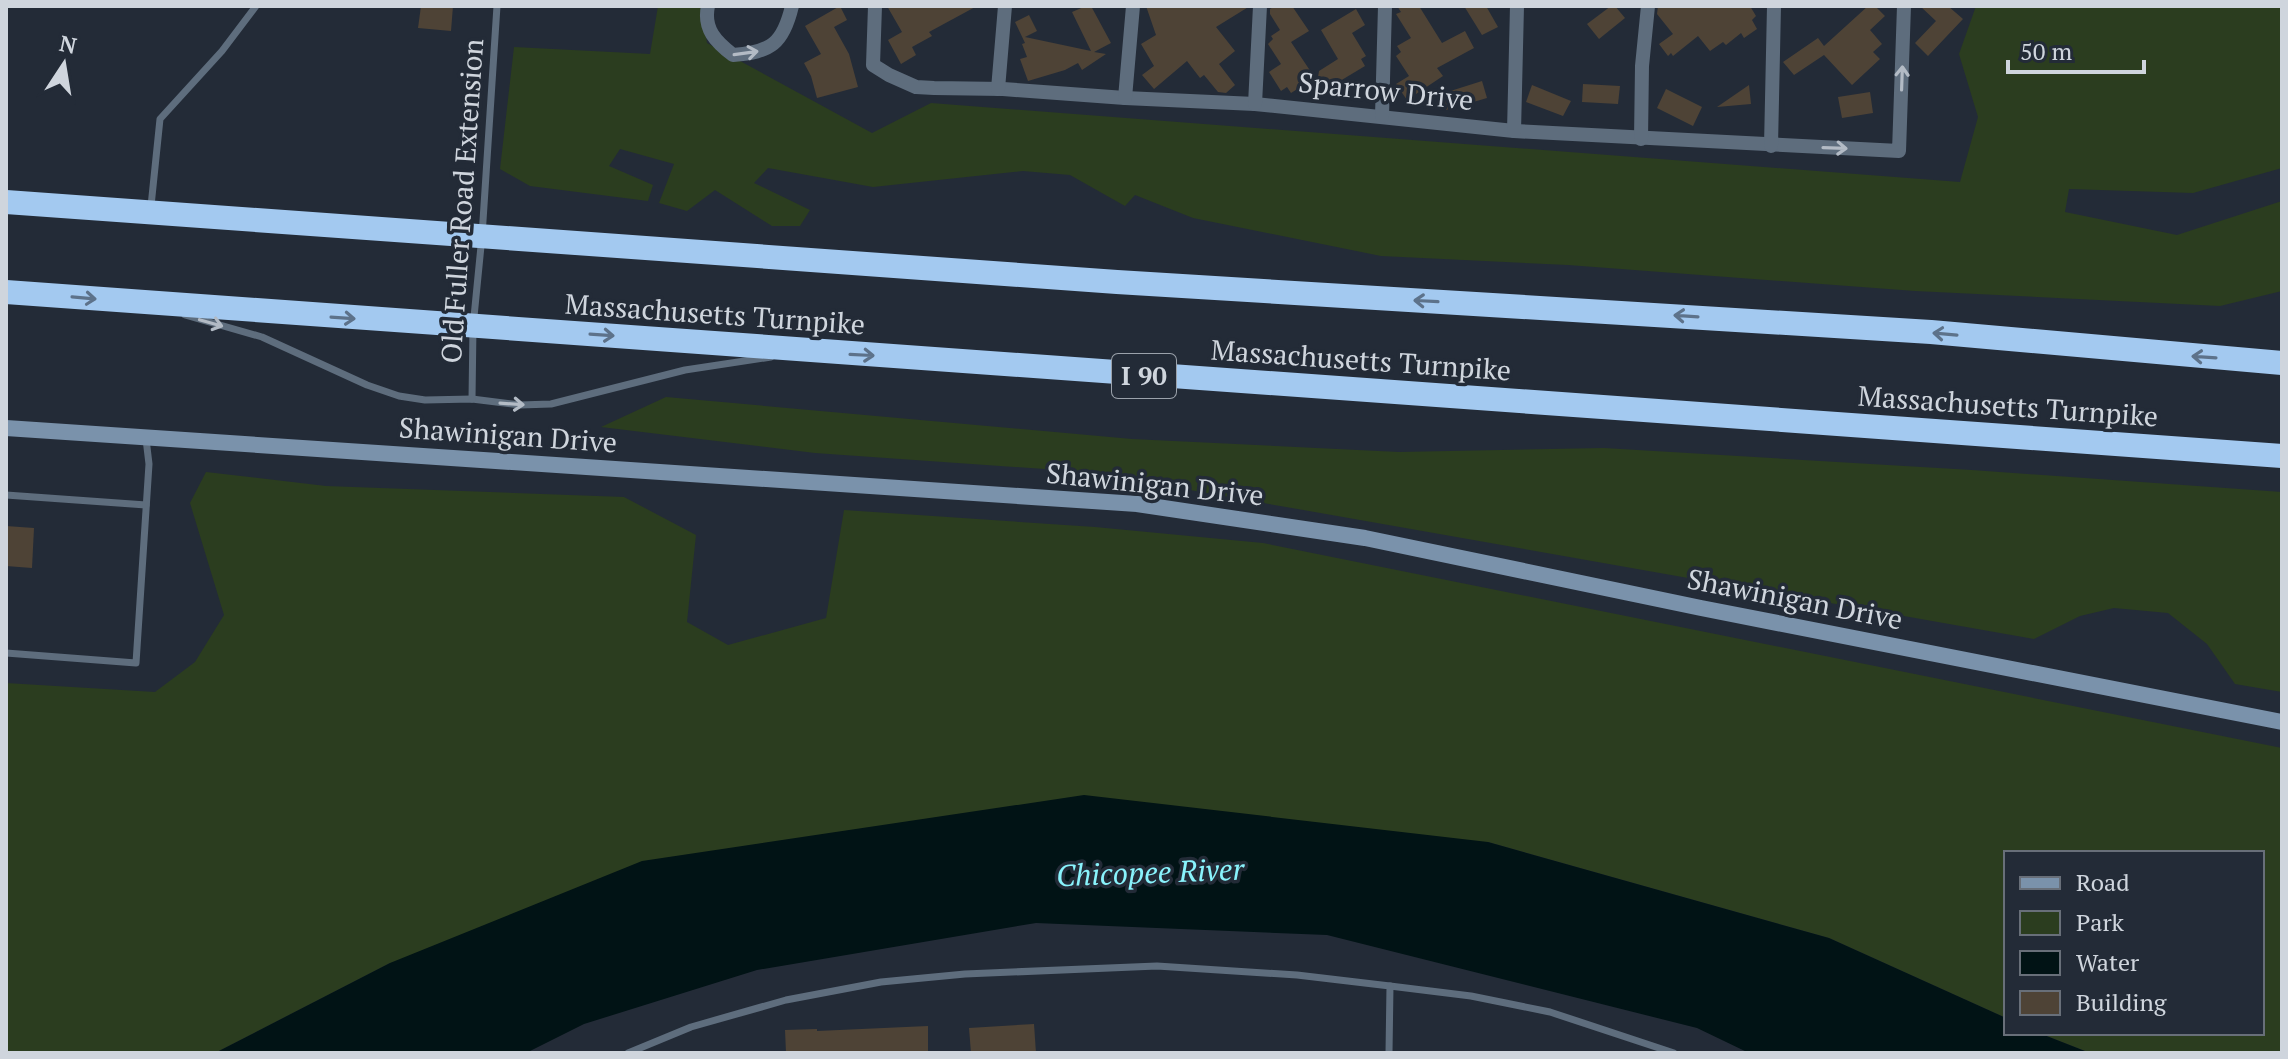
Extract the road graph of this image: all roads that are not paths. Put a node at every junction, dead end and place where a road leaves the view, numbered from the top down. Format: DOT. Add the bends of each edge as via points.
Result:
graph roads {
  1 [pos="256,6"];
  2 [pos="497,6"];
  3 [pos="708,6"];
  4 [pos="792,6"];
  5 [pos="875,6"];
  6 [pos="1005,6"];
  7 [pos="1133,6"];
  8 [pos="1260,6"];
  9 [pos="1385,6"];
  10 [pos="1517,6"];
  11 [pos="1648,6"];
  12 [pos="1774,6"];
  13 [pos="1904,6"];
  14 [pos="998,89"];
  15 [pos="1125,98"];
  16 [pos="1255,104"];
  17 [pos="1382,116"];
  18 [pos="1514,131"];
  19 [pos="1641,139"];
  20 [pos="1771,146"];
  21 [pos="6,202"];
  22 [pos="150,212"];
  23 [pos="482,236"];
  24 [pos="6,292"];
  25 [pos="136,302"];
  26 [pos="473,327"];
  27 [pos="797,350"];
  28 [pos="2282,363"];
  29 [pos="472,399"];
  30 [pos="6,428"];
  31 [pos="145,437"];
  32 [pos="2282,456"];
  33 [pos="6,495"];
  34 [pos="146,505"];
  35 [pos="6,653"];
  36 [pos="2282,722"];
  37 [pos="1390,986"];
  38 [pos="628,1053"];
  39 [pos="1389,1053"];
  40 [pos="1674,1053"];
  1 -- 22 [label="lane" via="160,119"];
  2 -- 23 [label="lane, Old Fuller Road Extension"];
  3 -- 4 [label="street, one-way" via="715,41 733,55 770,48 784,35"];
  5 -- 14 [label="street, Sparrow Drive" via="873,65 916,87"];
  6 -- 14 [label="street"];
  7 -- 15 [label="street"];
  8 -- 16 [label="street"];
  9 -- 17 [label="street"];
  10 -- 18 [label="street"];
  11 -- 19 [label="street"];
  12 -- 20 [label="street"];
  20 -- 13 [label="street, Sparrow Drive, one-way" via="1899,151"];
  14 -- 15 [label="street, Sparrow Drive"];
  15 -- 16 [label="street, Sparrow Drive"];
  16 -- 17 [label="street, Sparrow Drive"];
  17 -- 18 [label="street, Sparrow Drive"];
  18 -- 19 [label="street, Sparrow Drive"];
  19 -- 20 [label="street, Sparrow Drive"];
  21 -- 22 [label="highway"];
  22 -- 23 [label="highway"];
  23 -- 26 [label="lane, Old Fuller Road Extension"];
  28 -- 23 [label="highway, one-way" via="1915,331"];
  24 -- 25 [label="highway, Massachusetts Turnpike / I 90, one-way"];
  25 -- 26 [label="highway, Massachusetts Turnpike / I 90, one-way"];
  25 -- 29 [label="lane, one-way" via="262,337 399,396"];
  26 -- 27 [label="highway, Massachusetts Turnpike / I 90, one-way"];
  26 -- 29 [label="lane, Old Fuller Road Extension"];
  29 -- 27 [label="lane, one-way" via="551,404 674,372"];
  27 -- 32 [label="highway, Massachusetts Turnpike / I 90, one-way"];
  30 -- 31 [label="main road, Shawinigan Drive"];
  31 -- 34 [label="lane"];
  31 -- 36 [label="main road, Shawinigan Drive" via="1137,504 1217,514 1379,541"];
  33 -- 34 [label="lane"];
  34 -- 35 [label="lane" via="136,663"];
  37 -- 38 [label="lane" via="1157,966 965,974 881,982 786,1000 691,1027"];
  37 -- 39 [label="lane"];
  37 -- 40 [label="lane" via="1550,1012"];
}
